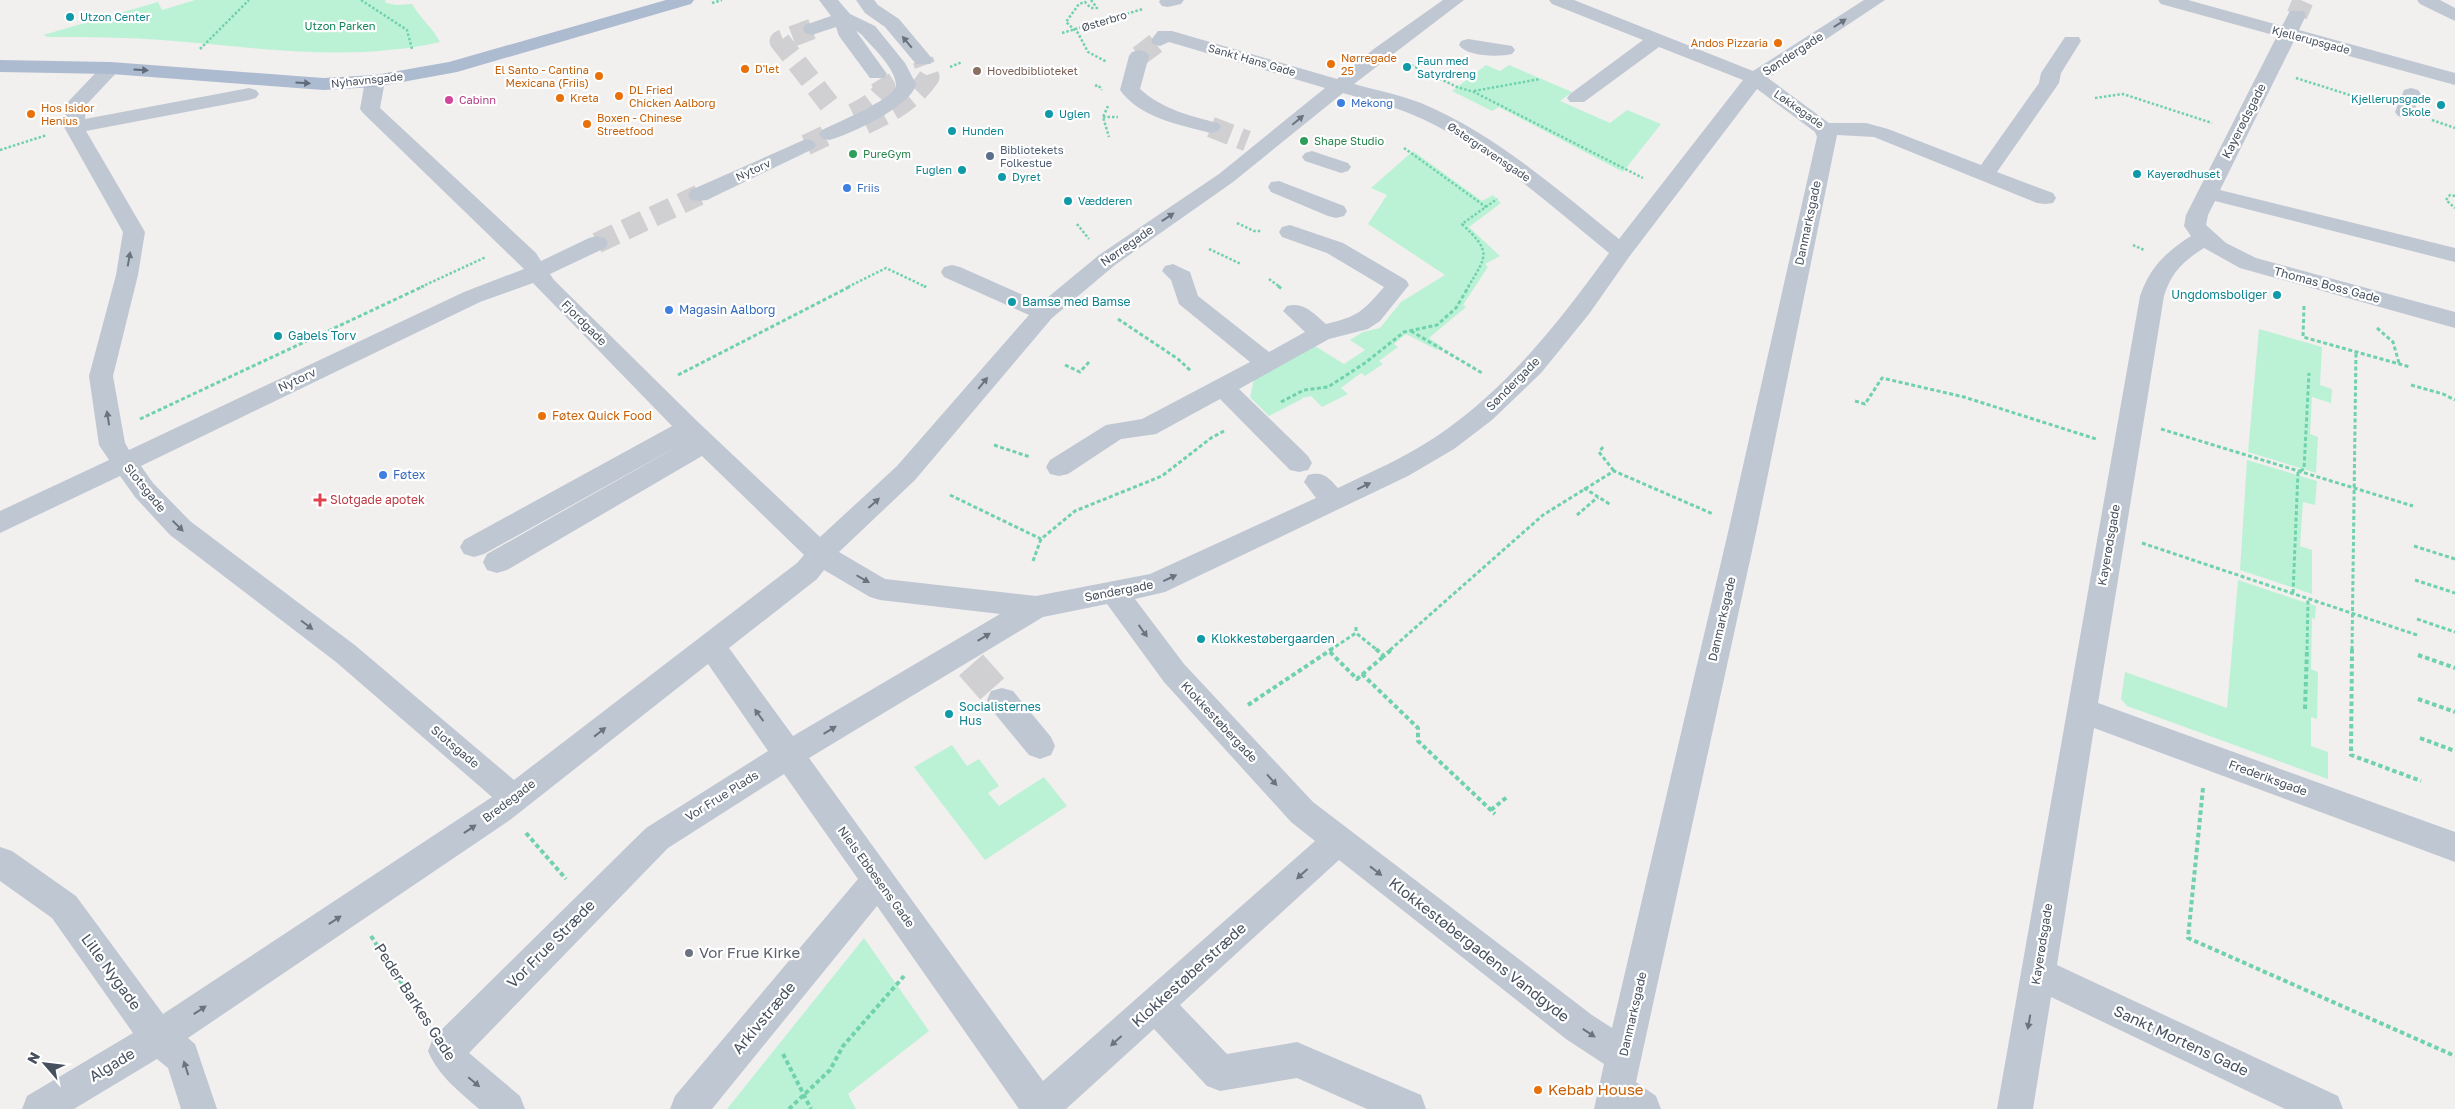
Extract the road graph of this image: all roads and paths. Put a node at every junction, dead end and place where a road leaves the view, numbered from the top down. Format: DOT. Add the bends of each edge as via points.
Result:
graph roads {
  1 [pos="250,0"];
  2 [pos="361,0"];
  3 [pos="646,0"];
  4 [pos="685,0"];
  5 [pos="828,0"];
  6 [pos="1091,0"];
  7 [pos="1455,0"];
  8 [pos="1558,0"];
  9 [pos="1876,0"];
  10 [pos="2167,0"];
  11 [pos="2204,0"];
  12 [pos="2426,0"];
  13 [pos="1172,1"];
  14 [pos="868,4"];
  15 [pos="2297,15"];
  16 [pos="2455,15"];
  17 [pos="845,27"];
  18 [pos="812,29"];
  19 [pos="868,30"];
  20 [pos="1074,30"];
  21 [pos="1062,33"];
  22 [pos="1163,38"];
  23 [pos="1657,39"];
  24 [pos="2072,42"];
  25 [pos="1468,45"];
  26 [pos="1506,50"];
  27 [pos="207,51"];
  28 [pos="0,52"];
  29 [pos="1382,52"];
  30 [pos="408,54"];
  31 [pos="923,60"];
  32 [pos="1137,64"];
  33 [pos="0,66"];
  34 [pos="110,68"];
  35 [pos="2455,72"];
  36 [pos="877,74"];
  37 [pos="1755,78"];
  38 [pos="1540,79"];
  39 [pos="2455,79"];
  40 [pos="375,81"];
  41 [pos="1339,85"];
  42 [pos="1474,92"];
  43 [pos="249,94"];
  44 [pos="1577,98"];
  45 [pos="2096,98"];
  46 [pos="1108,106"];
  47 [pos="833,110"];
  48 [pos="853,122"];
  49 [pos="74,127"];
  50 [pos="1211,127"];
  51 [pos="1824,129"];
  52 [pos="2239,131"];
  53 [pos="829,134"];
  54 [pos="1109,137"];
  55 [pos="806,145"];
  56 [pos="1404,148"];
  57 [pos="0,150"];
  58 [pos="1312,157"];
  59 [pos="1340,167"];
  60 [pos="1985,174"];
  61 [pos="1280,187"];
  62 [pos="1668,191"];
  63 [pos="2208,193"];
  64 [pos="699,195"];
  65 [pos="2455,196"];
  66 [pos="2045,198"];
  67 [pos="1486,207"];
  68 [pos="2455,208"];
  69 [pos="1336,211"];
  70 [pos="1290,232"];
  71 [pos="2204,238"];
  72 [pos="598,243"];
  73 [pos="514,244"];
  74 [pos="1210,249"];
  75 [pos="1621,252"];
  76 [pos="2455,255"];
  77 [pos="1241,264"];
  78 [pos="892,271"];
  79 [pos="1173,271"];
  80 [pos="536,272"];
  81 [pos="952,272"];
  82 [pos="2304,280"];
  83 [pos="1295,311"];
  84 [pos="1044,313"];
  85 [pos="1118,319"];
  86 [pos="2455,320"];
  87 [pos="2376,328"];
  88 [pos="1411,331"];
  89 [pos="1322,333"];
  90 [pos="2356,351"];
  91 [pos="1090,361"];
  92 [pos="1266,362"];
  93 [pos="2399,363"];
  94 [pos="1065,365"];
  95 [pos="2410,366"];
  96 [pos="2309,373"];
  97 [pos="2411,385"];
  98 [pos="1218,388"];
  99 [pos="651,389"];
  100 [pos="1509,389"];
  101 [pos="2455,400"];
  102 [pos="1855,401"];
  103 [pos="2130,420"];
  104 [pos="110,432"];
  105 [pos="697,435"];
  106 [pos="1211,438"];
  107 [pos="994,445"];
  108 [pos="1603,447"];
  109 [pos="2125,448"];
  110 [pos="124,462"];
  111 [pos="1298,464"];
  112 [pos="1058,468"];
  113 [pos="1614,471"];
  114 [pos="2298,472"];
  115 [pos="1584,488"];
  116 [pos="2354,488"];
  117 [pos="950,495"];
  118 [pos="1598,497"];
  119 [pos="1611,504"];
  120 [pos="2413,506"];
  121 [pos="1577,515"];
  122 [pos="0,523"];
  123 [pos="1743,528"];
  124 [pos="2111,533"];
  125 [pos="1041,539"];
  126 [pos="829,545"];
  127 [pos="2414,546"];
  128 [pos="474,547"];
  129 [pos="2455,559"];
  130 [pos="1033,561"];
  131 [pos="497,562"];
  132 [pos="2415,580"];
  133 [pos="1114,592"];
  134 [pos="2455,592"];
  135 [pos="2293,593"];
  136 [pos="2308,598"];
  137 [pos="1036,607"];
  138 [pos="2352,613"];
  139 [pos="2416,619"];
  140 [pos="1356,627"];
  141 [pos="2455,632"];
  142 [pos="1356,633"];
  143 [pos="2417,635"];
  144 [pos="711,646"];
  145 [pos="1330,652"];
  146 [pos="2418,655"];
  147 [pos="1384,656"];
  148 [pos="2455,668"];
  149 [pos="1362,674"];
  150 [pos="2418,699"];
  151 [pos="1002,700"];
  152 [pos="2305,709"];
  153 [pos="2081,710"];
  154 [pos="2455,712"];
  155 [pos="1220,723"];
  156 [pos="2420,738"];
  157 [pos="1040,746"];
  158 [pos="2455,751"];
  159 [pos="788,755"];
  160 [pos="2205,755"];
  161 [pos="2421,780"];
  162 [pos="1507,797"];
  163 [pos="500,798"];
  164 [pos="1491,810"];
  165 [pos="1495,814"];
  166 [pos="657,838"];
  167 [pos="1338,841"];
  168 [pos="2455,847"];
  169 [pos="0,862"];
  170 [pos="878,880"];
  171 [pos="589,906"];
  172 [pos="352,910"];
  173 [pos="932,956"];
  174 [pos="2037,974"];
  175 [pos="1156,1005"];
  176 [pos="159,1037"];
  177 [pos="778,1045"];
  178 [pos="446,1051"];
  179 [pos="2455,1056"];
  180 [pos="1624,1091"];
  181 [pos="804,1096"];
  182 [pos="1041,1108"];
  183 [pos="1408,1108"];
  184 [pos="40,1109"];
  185 [pos="199,1109"];
  186 [pos="507,1109"];
  187 [pos="688,1109"];
  188 [pos="790,1109"];
  189 [pos="811,1109"];
  190 [pos="2015,1109"];
  191 [pos="2325,1109"];
  1 -- 27 [label="path" via="198,50"];
  2 -- 30 [label="path" via="407,30 413,52"];
  3 -- 28 [label="main road, Nyhavnsgade" via="508,42 377,65 296,68 128,54"];
  4 -- 40 [label="main road, Nyhavnsgade" via="450,68"];
  5 -- 17 [label="street"];
  6 -- 20 [label="path" via="1097,8 1091,8 1085,2 1079,4 1066,22"];
  7 -- 29 [label="street, Nørregade"];
  8 -- 23 [label="street, Løkkegade"];
  37 -- 9 [label="street, Søndergade, one-way"];
  10 -- 15 [label="street, Kjellerupsgade"];
  11 -- 15 [label="street, Kjellerupsgade"];
  12 -- 16 [label="street"];
  13 -- 20 [label="path, Østerbro"];
  14 -- 19 [label="street"];
  31 -- 14 [label="street, one-way" via="892,23"];
  15 -- 35 [label="street, Kjellerupsgade"];
  15 -- 39 [label="street, Kjellerupsgade"];
  15 -- 52 [label="street, Kayerødsgade"];
  17 -- 18 [label="street"];
  17 -- 19 [label="street"];
  17 -- 36 [label="street"];
  19 -- 48 [label="street" via="902,74 905,91 892,103"];
  20 -- 21 [label="path, Østerbro"];
  20 -- 32 [label="path" via="1088,52 1103,58 1118,72"];
  22 -- 41 [label="street, Sankt Hans Gade"];
  23 -- 37 [label="street, Løkkegade"];
  23 -- 44 [label="street"];
  24 -- 60 [label="street" via="2051,73 2049,83"];
  25 -- 26 [label="street"];
  29 -- 41 [label="street, Nørregade"];
  29 -- 42 [label="path" via="1457,88"];
  32 -- 50 [label="street" via="1130,90 1142,102 1181,120"];
  33 -- 34 [label="main road, Nyhavnsgade"];
  34 -- 40 [label="main road, Nyhavnsgade, one-way" via="323,84"];
  34 -- 49 [label="street" via="76,104"];
  37 -- 51 [label="street, Løkkegade"];
  37 -- 62 [label="street, Søndergade"];
  38 -- 42 [label="path"];
  40 -- 73 [label="street, Fjordgade" via="370,109"];
  41 -- 75 [label="street, Østergravensgade" via="1412,107 1450,124 1536,183"];
  84 -- 41 [label="street, Nørregade, one-way" via="1107,260 1226,178 1255,145"];
  42 -- 62 [label="path"];
  43 -- 49 [label="street"];
  45 -- 52 [label="path" via="2123,94"];
  46 -- 54 [label="path" via="1103,117"];
  47 -- 48 [label="street"];
  48 -- 53 [label="street"];
  49 -- 57 [label="path"];
  104 -- 49 [label="street, Slotsgade, one-way" via="102,376 134,232"];
  51 -- 60 [label="street, Løkkegade" via="1866,129"];
  51 -- 123 [label="street, Danmarksgade" via="1827,137"];
  52 -- 63 [label="street, Kayerødsgade"];
  55 -- 64 [label="street, Nytorv"];
  56 -- 67 [label="path"];
  58 -- 59 [label="street"];
  60 -- 66 [label="street, Løkkegade"];
  61 -- 69 [label="street"];
  62 -- 75 [label="street, Søndergade"];
  63 -- 71 [label="street, Kayerødsgade" via="2195,226"];
  63 -- 76 [label="street"];
  65 -- 68 [label="path" via="2450,195 2446,200"];
  70 -- 89 [label="street" via="1335,248 1398,285 1372,316 1360,324"];
  71 -- 82 [label="street, Thomas Boss Gade" via="2218,249 2248,263"];
  71 -- 103 [label="street, Kayerødsgade" via="2170,260 2156,281"];
  72 -- 80 [label="street, Nytorv"];
  73 -- 80 [label="street, Fjordgade"];
  73 -- 104 [label="path"];
  74 -- 77 [label="path"];
  75 -- 100 [label="street, Søndergade" via="1580,309"];
  78 -- 99 [label="path" via="886,268"];
  79 -- 92 [label="street" via="1182,277 1187,299"];
  80 -- 99 [label="street, Fjordgade"];
  80 -- 110 [label="street, Nytorv" via="472,297"];
  81 -- 84 [label="street"];
  82 -- 86 [label="street, Thomas Boss Gade"];
  82 -- 90 [label="path" via="2303,337"];
  83 -- 89 [label="street"];
  126 -- 84 [label="street, Nørregade, one-way" via="906,473"];
  85 -- 98 [label="path"];
  87 -- 93 [label="path" via="2390,337 2396,346"];
  88 -- 100 [label="path"];
  89 -- 92 [label="street"];
  90 -- 93 [label="path"];
  90 -- 116 [label="path"];
  91 -- 94 [label="path" via="1080,372"];
  92 -- 98 [label="street"];
  93 -- 95 [label="path"];
  96 -- 114 [label="path" via="2304,469"];
  97 -- 101 [label="path"];
  98 -- 111 [label="street"];
  98 -- 112 [label="street" via="1147,428 1115,431"];
  99 -- 105 [label="street, Fjordgade"];
  133 -- 100 [label="street, Søndergade, one-way" via="1155,584 1326,491 1399,469 1445,443"];
  102 -- 109 [label="path" via="1865,404 1882,378 1964,397"];
  103 -- 109 [label="street, Kayerødsgade"];
  103 -- 114 [label="path"];
  104 -- 110 [label="street, Slotsgade" via="112,445"];
  105 -- 126 [label="street, Fjordgade"];
  105 -- 128 [label="street"];
  105 -- 131 [label="street"];
  106 -- 125 [label="path" via="1162,476 1074,511"];
  107 -- 112 [label="path"];
  108 -- 113 [label="path" via="1599,452"];
  109 -- 124 [label="street, Kayerødsgade"];
  110 -- 122 [label="street, Nytorv"];
  110 -- 163 [label="street, Slotsgade, one-way" via="144,490 180,528 346,654"];
  113 -- 115 [label="path"];
  113 -- 123 [label="path"];
  114 -- 116 [label="path"];
  114 -- 135 [label="path"];
  115 -- 118 [label="path"];
  115 -- 147 [label="path" via="1543,515"];
  116 -- 120 [label="path"];
  116 -- 138 [label="path"];
  117 -- 125 [label="path"];
  118 -- 119 [label="path"];
  118 -- 121 [label="path"];
  123 -- 180 [label="street, Danmarksgade"];
  124 -- 135 [label="path"];
  124 -- 153 [label="street, Kayerødsgade"];
  125 -- 130 [label="path"];
  126 -- 137 [label="street, Søndergade, one-way" via="880,589"];
  126 -- 144 [label="street, Bredegade" via="807,571"];
  127 -- 129 [label="path"];
  132 -- 134 [label="path"];
  133 -- 137 [label="street, Søndergade"];
  133 -- 155 [label="street, Klokkestøbergade, one-way" via="1174,673"];
  135 -- 136 [label="path"];
  136 -- 138 [label="path"];
  136 -- 152 [label="path"];
  159 -- 137 [label="street, Søndergade, one-way" via="965,658"];
  138 -- 143 [label="path"];
  138 -- 161 [label="path" via="2351,755"];
  139 -- 141 [label="path"];
  140 -- 142 [label="path"];
  142 -- 145 [label="path"];
  142 -- 147 [label="path"];
  159 -- 144 [label="street, Niels Ebbesens Gade, one-way"];
  163 -- 144 [label="street, Bredegade, one-way"];
  145 -- 149 [label="path" via="1357,679"];
  145 -- 155 [label="path"];
  146 -- 148 [label="path"];
  147 -- 149 [label="path"];
  149 -- 164 [label="path" via="1418,728 1418,741"];
  150 -- 154 [label="path"];
  151 -- 157 [label="street"];
  153 -- 160 [label="street, Frederiksgade"];
  153 -- 174 [label="street, Kayerødsgade"];
  155 -- 167 [label="street, Klokkestøbergade, one-way" via="1302,812"];
  156 -- 158 [label="path"];
  159 -- 166 [label="street, Vor Frue Plads"];
  159 -- 170 [label="street, Niels Ebbesens Gade"];
  160 -- 168 [label="street, Frederiksgade"];
  160 -- 179 [label="path" via="2188,938"];
  162 -- 164 [label="path"];
  163 -- 171 [label="path" via="516,822"];
  172 -- 163 [label="street, Bredegade, one-way"];
  164 -- 165 [label="path"];
  166 -- 171 [label="street, Vor Frue Stræde"];
  167 -- 175 [label="street, Klokkestøberstræde, one-way"];
  167 -- 180 [label="street, Klokkestøbergadens Vandgyde, one-way" via="1580,1027"];
  169 -- 176 [label="street, Lille Nygade" via="64,907"];
  170 -- 173 [label="street, Niels Ebbesens Gade"];
  170 -- 187 [label="street, Arkivstræde"];
  171 -- 178 [label="street, Vor Frue Stræde"];
  176 -- 172 [label="street, Bredegade, one-way"];
  172 -- 178 [label="path, Peder Barkes Gade"];
  173 -- 181 [label="path" via="899,980 843,1046 830,1070"];
  173 -- 182 [label="street, Niels Ebbesens Gade"];
  174 -- 190 [label="street, Kayerødsgade, one-way"];
  174 -- 191 [label="street, Sankt Mortens Gade"];
  175 -- 182 [label="street, Klokkestøberstræde, one-way"];
  175 -- 183 [label="street" via="1220,1074 1298,1060"];
  176 -- 184 [label="street, Algade"];
  185 -- 176 [label="street, Lille Nygade, one-way" via="182,1057"];
  177 -- 181 [label="path"];
  178 -- 186 [label="street, Peder Barkes Gade, one-way" via="456,1066"];
  181 -- 188 [label="path"];
  181 -- 189 [label="path"];
}
